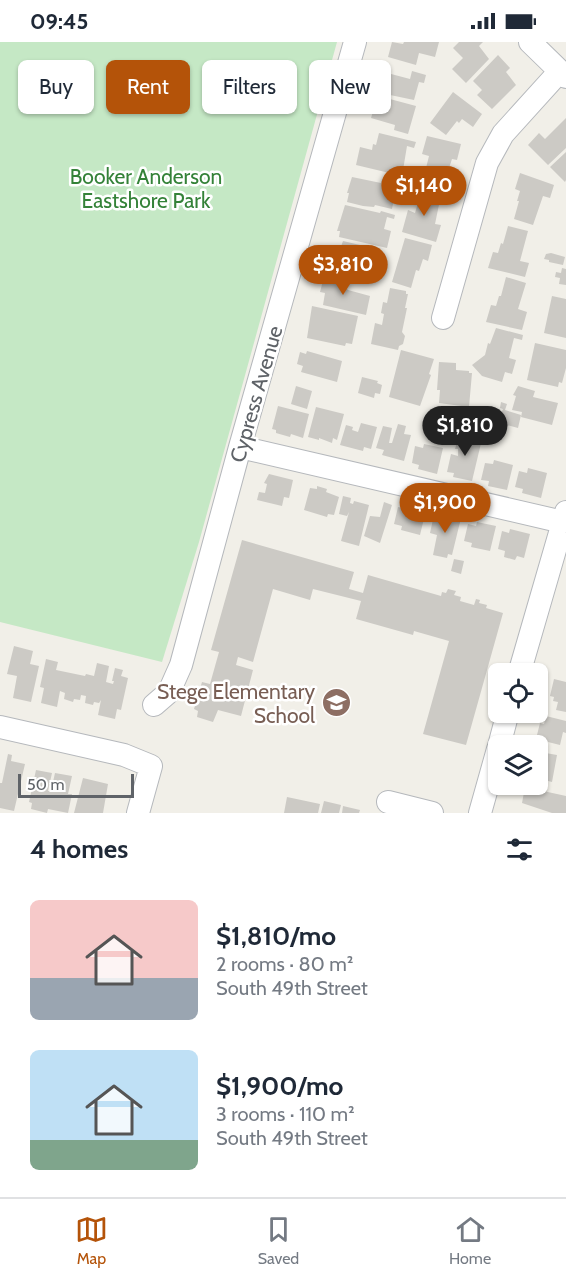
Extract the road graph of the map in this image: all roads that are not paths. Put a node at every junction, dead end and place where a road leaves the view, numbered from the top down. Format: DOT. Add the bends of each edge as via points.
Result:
graph roads {
  1 [pos="356,42"];
  2 [pos="530,42"];
  3 [pos="563,74"];
  4 [pos="443,318"];
  5 [pos="240,447"];
  6 [pos="565,517"];
  7 [pos="556,579"];
  8 [pos="523,663"];
  9 [pos="154,705"];
  10 [pos="0,727"];
  11 [pos="488,785"];
  12 [pos="388,802"];
  13 [pos="138,813"];
  14 [pos="432,813"];
  15 [pos="480,813"];
  1 -- 5 [label="street, Cypress Avenue"];
  2 -- 3 [label="street"];
  3 -- 4 [label="street" via="503,134 487,163"];
  5 -- 6 [label="street"];
  5 -- 9 [label="street, Cypress Avenue" via="181,665 169,692"];
  6 -- 7 [label="street"];
  7 -- 8 [label="street"];
  10 -- 13 [label="street" via="124,755 151,766"];
  11 -- 15 [label="street"];
  12 -- 14 [label="street"];
}
